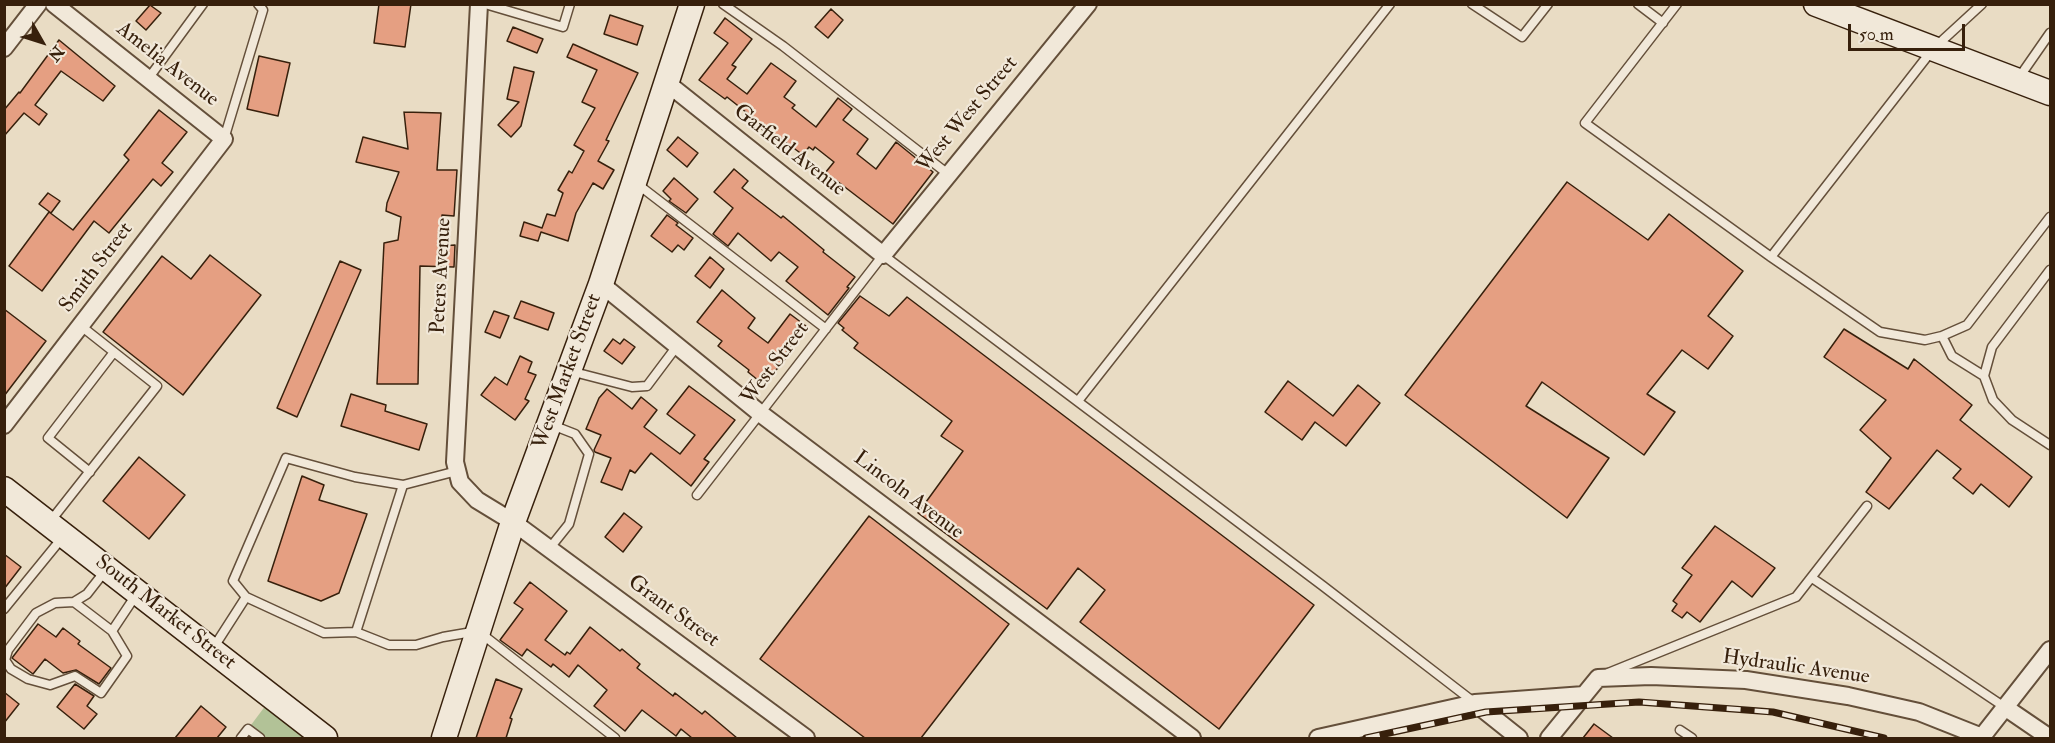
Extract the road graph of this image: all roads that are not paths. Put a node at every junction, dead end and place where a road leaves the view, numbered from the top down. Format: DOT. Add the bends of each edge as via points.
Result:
graph roads {
  1 [pos="38,4"];
  2 [pos="54,4"];
  3 [pos="203,4"];
  4 [pos="258,4"];
  5 [pos="479,4"];
  6 [pos="485,4"];
  7 [pos="570,4"];
  8 [pos="692,4"];
  9 [pos="723,4"];
  10 [pos="1088,4"];
  11 [pos="1390,4"];
  12 [pos="1472,4"];
  13 [pos="1548,4"];
  14 [pos="1638,4"];
  15 [pos="1677,4"];
  16 [pos="1816,4"];
  17 [pos="1982,4"];
  18 [pos="1663,22"];
  19 [pos="2050,33"];
  20 [pos="4,48"];
  21 [pos="1933,49"];
  22 [pos="148,79"];
  23 [pos="2017,81"];
  24 [pos="667,83"];
  25 [pos="2050,93"];
  26 [pos="224,139"];
  27 [pos="948,174"];
  28 [pos="634,182"];
  29 [pos="2050,217"];
  30 [pos="883,255"];
  31 [pos="1771,257"];
  32 [pos="2050,270"];
  33 [pos="601,284"];
  34 [pos="81,326"];
  35 [pos="826,329"];
  36 [pos="1942,336"];
  37 [pos="677,346"];
  38 [pos="114,352"];
  39 [pos="569,370"];
  40 [pos="1984,376"];
  41 [pos="1078,401"];
  42 [pos="761,414"];
  43 [pos="549,424"];
  44 [pos="4,426"];
  45 [pos="2050,445"];
  46 [pos="457,471"];
  47 [pos="90,472"];
  48 [pos="403,485"];
  49 [pos="4,489"];
  50 [pos="697,495"];
  51 [pos="1867,507"];
  52 [pos="513,522"];
  53 [pos="56,529"];
  54 [pos="549,549"];
  55 [pos="107,568"];
  56 [pos="1812,578"];
  57 [pos="138,593"];
  58 [pos="246,597"];
  59 [pos="74,602"];
  60 [pos="4,609"];
  61 [pos="112,631"];
  62 [pos="478,631"];
  63 [pos="356,632"];
  64 [pos="212,650"];
  65 [pos="2050,650"];
  66 [pos="1598,678"];
  67 [pos="1584,695"];
  68 [pos="1475,703"];
  69 [pos="2006,708"];
  70 [pos="1680,730"];
  71 [pos="241,738"];
  72 [pos="260,738"];
  73 [pos="325,738"];
  74 [pos="444,738"];
  75 [pos="615,738"];
  76 [pos="806,738"];
  77 [pos="1192,738"];
  78 [pos="1318,738"];
  79 [pos="1520,738"];
  80 [pos="1549,738"];
  81 [pos="1692,738"];
  82 [pos="1982,738"];
  83 [pos="2050,738"];
  1 -- 20 [label="street"];
  2 -- 22 [label="street, Amelia Avenue"];
  3 -- 22 [label="lane"];
  4 -- 26 [label="lane" via="263,10"];
  5 -- 46 [label="street, Peters Avenue" via="454,462"];
  6 -- 7 [label="lane" via="563,27"];
  8 -- 24 [label="main road, West Market Street"];
  9 -- 27 [label="lane"];
  10 -- 27 [label="street, West West Street"];
  11 -- 41 [label="lane"];
  12 -- 13 [label="lane" via="1522,37"];
  14 -- 18 [label="lane"];
  15 -- 18 [label="lane"];
  16 -- 21 [label="main road"];
  17 -- 21 [label="lane"];
  18 -- 31 [label="lane" via="1585,123"];
  19 -- 23 [label="lane"];
  21 -- 23 [label="main road"];
  21 -- 31 [label="lane"];
  22 -- 26 [label="street, Amelia Avenue"];
  23 -- 25 [label="main road"];
  24 -- 28 [label="main road, West Market Street"];
  24 -- 30 [label="street, Garfield Avenue"];
  26 -- 34 [label="street, Smith Street"];
  27 -- 30 [label="street, West West Street"];
  28 -- 33 [label="main road, West Market Street"];
  28 -- 35 [label="lane"];
  29 -- 36 [label="lane" via="1967,325"];
  30 -- 35 [label="lane, West Street"];
  30 -- 41 [label="lane"];
  31 -- 36 [label="lane" via="1881,333 1925,340"];
  32 -- 40 [label="lane" via="1992,347"];
  33 -- 37 [label="street, Lincoln Avenue"];
  33 -- 39 [label="main road, West Market Street"];
  34 -- 38 [label="lane"];
  34 -- 44 [label="street, Smith Street"];
  35 -- 42 [label="lane, West Street"];
  36 -- 40 [label="lane" via="1952,356"];
  37 -- 39 [label="lane" via="647,386 632,387"];
  37 -- 42 [label="street, Lincoln Avenue"];
  38 -- 47 [label="lane" via="48,438"];
  38 -- 47 [label="lane" via="158,386"];
  39 -- 43 [label="main road, West Market Street"];
  40 -- 45 [label="lane" via="1993,399 2012,420"];
  41 -- 68 [label="lane"];
  42 -- 50 [label="lane, West Street"];
  42 -- 77 [label="street, Lincoln Avenue"];
  43 -- 52 [label="main road, West Market Street"];
  43 -- 54 [label="lane" via="575,434 589,454 569,524"];
  46 -- 48 [label="lane"];
  46 -- 52 [label="street, Peters Avenue" via="460,482 477,500"];
  47 -- 53 [label="lane"];
  48 -- 58 [label="lane" via="285,458 233,581"];
  48 -- 63 [label="lane"];
  49 -- 53 [label="main road, South Market Street"];
  51 -- 56 [label="lane"];
  52 -- 54 [label="street, Grant Street"];
  52 -- 62 [label="main road, West Market Street"];
  53 -- 55 [label="main road, South Market Street"];
  53 -- 60 [label="lane"];
  54 -- 76 [label="street, Grant Street"];
  55 -- 57 [label="main road, South Market Street"];
  55 -- 59 [label="lane" via="87,594"];
  56 -- 66 [label="lane" via="1796,597"];
  56 -- 69 [label="lane"];
  57 -- 61 [label="lane"];
  57 -- 64 [label="main road, South Market Street"];
  58 -- 63 [label="lane" via="324,633"];
  58 -- 64 [label="lane"];
  59 -- 61 [label="lane"];
  59 -- 61 [label="lane" via="55,603 36,613 8,650 5,660 11,669 50,685 75,676 101,693 127,656"];
  62 -- 63 [label="lane" via="403,646 389,645"];
  62 -- 74 [label="main road, West Market Street"];
  62 -- 75 [label="lane"];
  64 -- 73 [label="main road, South Market Street"];
  65 -- 69 [label="street"];
  66 -- 67 [label="street"];
  66 -- 82 [label="street, Hydraulic Avenue" via="1746,680 1919,712"];
  67 -- 68 [label="street"];
  67 -- 80 [label="street"];
  68 -- 78 [label="street"];
  68 -- 79 [label="street"];
  69 -- 82 [label="street"];
  69 -- 83 [label="street"];
  70 -- 81 [label="lane"];
  71 -- 72 [label="lane" via="248,729"];
}
